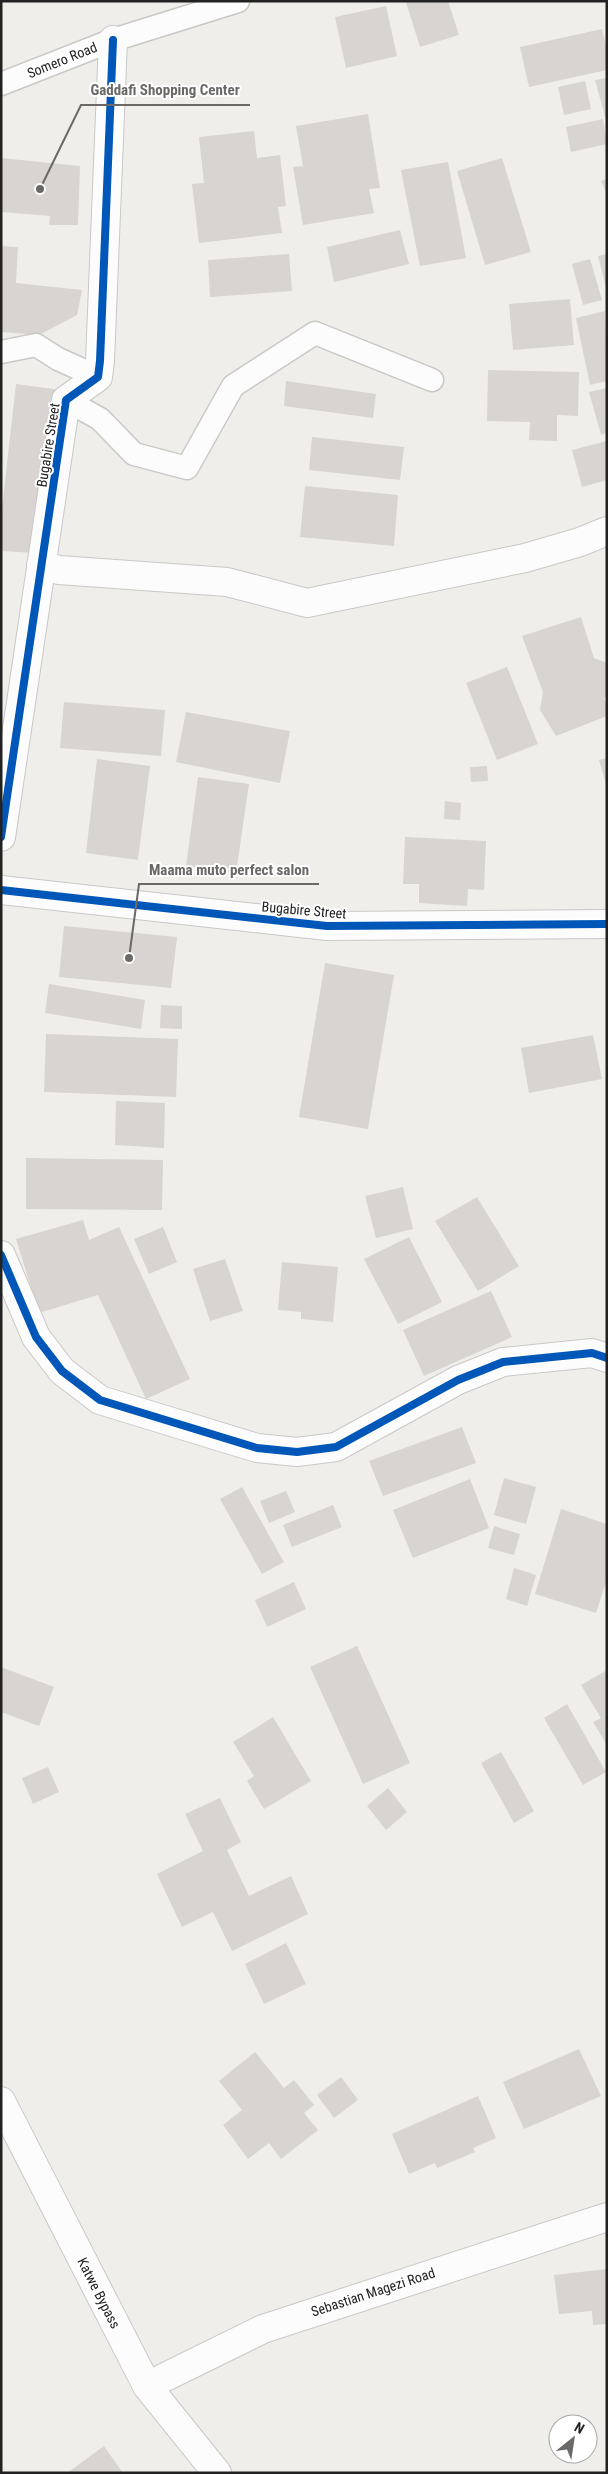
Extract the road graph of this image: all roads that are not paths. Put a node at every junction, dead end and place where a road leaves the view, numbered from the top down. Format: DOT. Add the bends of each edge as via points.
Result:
graph roads {
  1 [pos="238,1"];
  2 [pos="113,40"];
  3 [pos="1,84"];
  4 [pos="1,352"];
  5 [pos="98,377"];
  6 [pos="432,380"];
  7 [pos="66,400"];
  8 [pos="607,531"];
  9 [pos="41,565"];
  10 [pos="1,837"];
  11 [pos="1,890"];
  12 [pos="607,924"];
  13 [pos="1,1255"];
  14 [pos="607,1358"];
  15 [pos="1,2101"];
  16 [pos="607,2217"];
  17 [pos="147,2386"];
  18 [pos="217,2473"];
  1 -- 2 [label="lane, Somero Road"];
  2 -- 3 [label="lane, Somero Road"];
  2 -- 5 [label="street"];
  4 -- 5 [label="lane" via="36,345"];
  5 -- 7 [label="street, Bugabire Street"];
  6 -- 7 [label="lane" via="315,333 233,386 186,468 134,454 100,419"];
  7 -- 9 [label="street, Bugabire Street"];
  8 -- 9 [label="street" via="525,558 307,603 227,582 60,570"];
  9 -- 10 [label="street, Bugabire Street"];
  11 -- 12 [label="street, Bugabire Street" via="327,926"];
  13 -- 14 [label="street" via="36,1337 62,1371 100,1400 257,1448 297,1452 336,1447 458,1380 503,1362 592,1353"];
  15 -- 17 [label="street, Katwe Bypass"];
  16 -- 17 [label="street, Sebastian Magezi Road" via="263,2329"];
  17 -- 18 [label="street, Katwe Bypass"];
}
